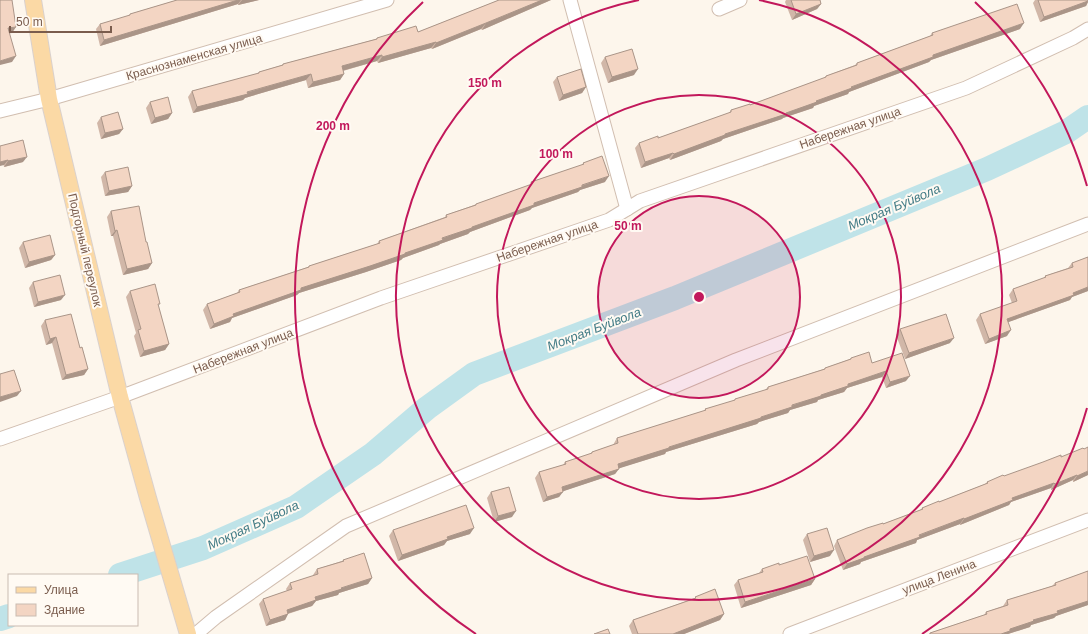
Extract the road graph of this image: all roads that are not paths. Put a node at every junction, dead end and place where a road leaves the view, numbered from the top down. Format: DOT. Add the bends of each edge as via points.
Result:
graph roads {
  1 [pos="33,0"];
  2 [pos="386,0"];
  3 [pos="570,0"];
  4 [pos="740,0"];
  5 [pos="719,9"];
  6 [pos="1088,29"];
  7 [pos="49,99"];
  8 [pos="0,111"];
  9 [pos="627,209"];
  10 [pos="1088,224"];
  11 [pos="120,397"];
  12 [pos="0,439"];
  13 [pos="1088,520"];
  14 [pos="188,634"];
  15 [pos="196,634"];
  16 [pos="790,634"];
  1 -- 7 [label="main road, Подгорный переулок"];
  2 -- 7 [label="street, Краснознаменская улица"];
  3 -- 9 [label="street"];
  4 -- 5 [label="street"];
  6 -- 9 [label="street, Набережная улица" via="966,88 640,201"];
  7 -- 8 [label="street, Краснознаменская улица"];
  7 -- 11 [label="main road, Подгорный переулок"];
  9 -- 11 [label="street, Набережная улица" via="609,220 381,298"];
  10 -- 15 [label="street" via="736,360 346,526 216,617"];
  11 -- 12 [label="street, Набережная улица"];
  11 -- 14 [label="main road, Подгорный переулок"];
  13 -- 16 [label="street, улица Ленина"];
}
